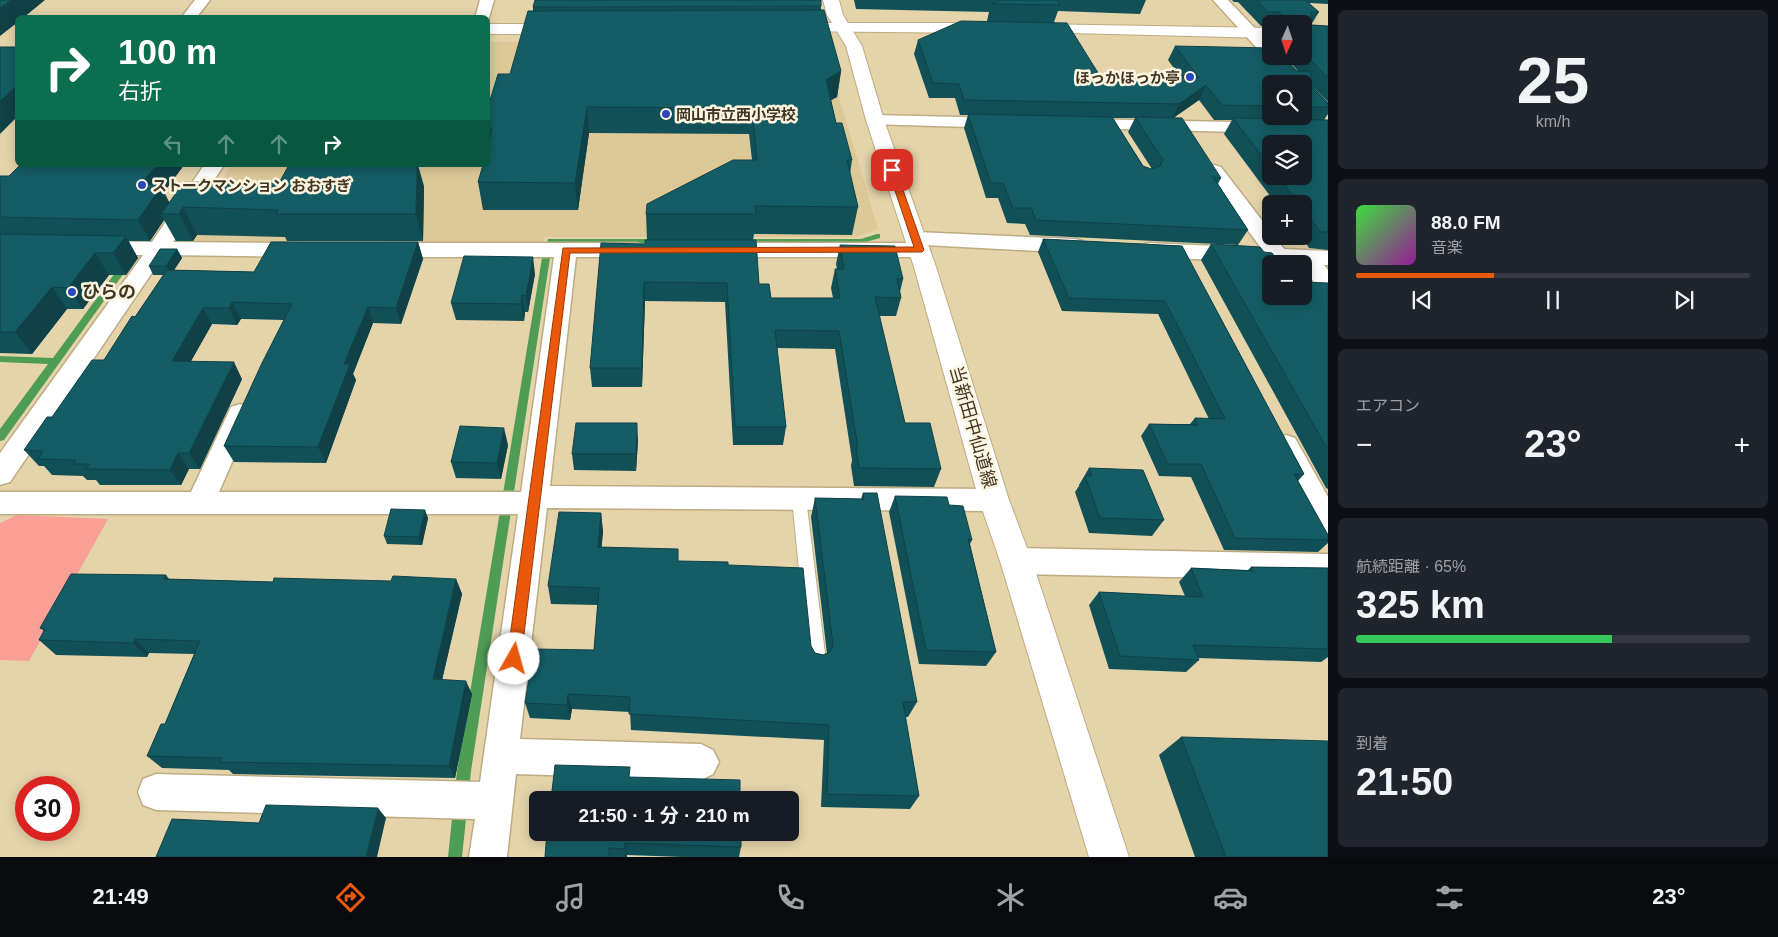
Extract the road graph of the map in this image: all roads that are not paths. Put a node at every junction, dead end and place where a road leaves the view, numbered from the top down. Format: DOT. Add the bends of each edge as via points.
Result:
graph roads {
  1 [pos="203,0"];
  2 [pos="487,0"];
  3 [pos="831,0"];
  4 [pos="1220,0"];
  5 [pos="190,15"];
  6 [pos="483,15"];
  7 [pos="842,27"];
  8 [pos="577,28"];
  9 [pos="776,28"];
  10 [pos="996,28"];
  11 [pos="490,29"];
  12 [pos="1016,29"];
  13 [pos="1251,32"];
  14 [pos="1262,33"];
  15 [pos="1262,44"];
  16 [pos="875,120"];
  17 [pos="1015,123"];
  18 [pos="1064,124"];
  19 [pos="1113,125"];
  20 [pos="1328,129"];
  21 [pos="1124,142"];
  22 [pos="213,167"];
  23 [pos="1214,171"];
  24 [pos="917,244"];
  25 [pos="73,248"];
  26 [pos="1097,248"];
  27 [pos="158,249"];
  28 [pos="1126,249"];
  29 [pos="321,250"];
  30 [pos="370,250"];
  31 [pos="566,250"];
  32 [pos="655,250"];
  33 [pos="705,250"];
  34 [pos="1184,252"];
  35 [pos="1277,255"];
  36 [pos="1262,256"];
  37 [pos="1318,258"];
  38 [pos="1198,278"];
  39 [pos="1328,286"];
  40 [pos="249,396"];
  41 [pos="1277,427"];
  42 [pos="0,474"];
  43 [pos="799,498"];
  44 [pos="994,500"];
  45 [pos="200,502"];
  46 [pos="522,502"];
  47 [pos="0,503"];
  48 [pos="1328,524"];
  49 [pos="1016,561"];
  50 [pos="1328,567"];
  51 [pos="817,662"];
  52 [pos="501,756"];
  53 [pos="701,762"];
  54 [pos="156,792"];
  55 [pos="474,800"];
  56 [pos="488,857"];
  57 [pos="1109,857"];
  1 -- 5 [label="street"];
  2 -- 6 [label="street"];
  3 -- 7 [label="main road, 当新田中仙道線"];
  4 -- 13 [label="street"];
  7 -- 9 [label="main road"];
  7 -- 10 [label="main road"];
  7 -- 16 [label="main road, 当新田中仙道線" via="854,46"];
  8 -- 11 [label="main road"];
  12 -- 13 [label="main road"];
  13 -- 14 [label="main road"];
  13 -- 15 [label="street"];
  16 -- 17 [label="street"];
  16 -- 24 [label="main road, 当新田中仙道線"];
  18 -- 19 [label="street"];
  19 -- 20 [label="street"];
  19 -- 21 [label="street"];
  22 -- 27 [label="street"];
  23 -- 35 [label="street"];
  24 -- 26 [label="street"];
  24 -- 33 [label="street"];
  24 -- 44 [label="main road, 当新田中仙道線"];
  25 -- 27 [label="street"];
  27 -- 29 [label="street"];
  27 -- 42 [label="street"];
  28 -- 34 [label="street"];
  30 -- 31 [label="street"];
  31 -- 32 [label="street"];
  31 -- 46 [label="street"];
  34 -- 36 [label="street"];
  34 -- 38 [label="street"];
  37 -- 39 [label="street"];
  40 -- 45 [label="street"];
  41 -- 48 [label="street"];
  43 -- 44 [label="street" via="880,508"];
  43 -- 46 [label="street"];
  43 -- 51 [label="lane"];
  44 -- 49 [label="main road, 当新田中仙道線"];
  45 -- 46 [label="street"];
  45 -- 47 [label="street"];
  46 -- 52 [label="street"];
  49 -- 50 [label="street"];
  49 -- 57 [label="main road, 当新田中仙道線"];
  52 -- 53 [label="street"];
  52 -- 55 [label="street"];
  54 -- 55 [label="street"];
  55 -- 56 [label="street"];
}
